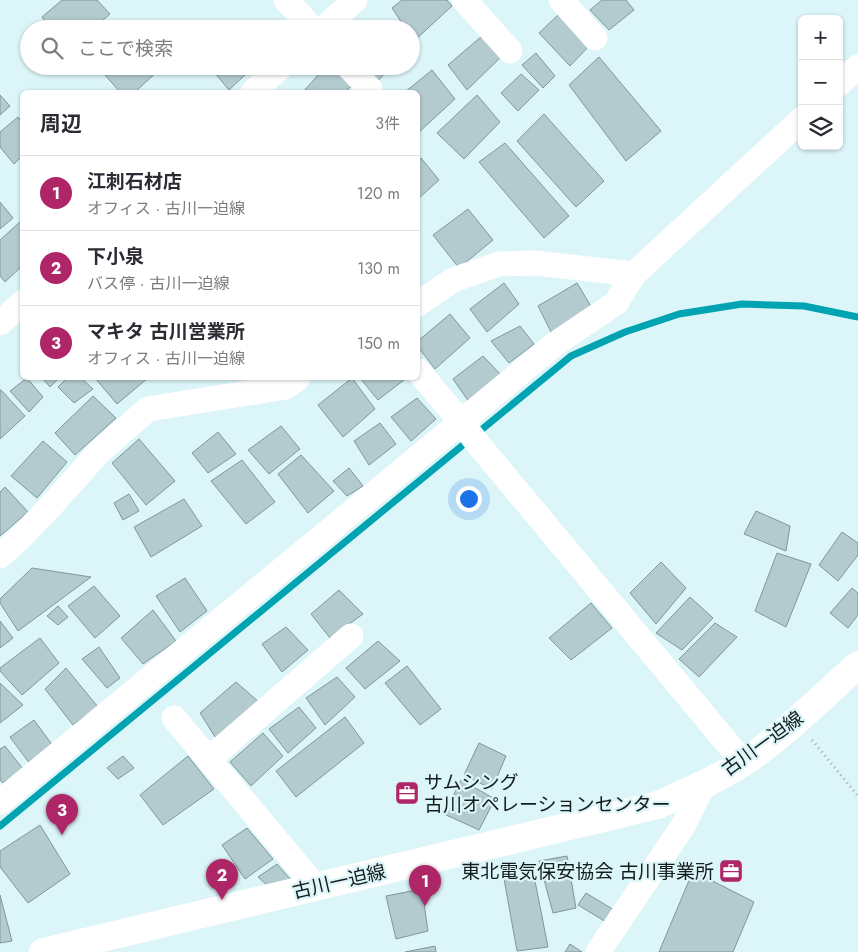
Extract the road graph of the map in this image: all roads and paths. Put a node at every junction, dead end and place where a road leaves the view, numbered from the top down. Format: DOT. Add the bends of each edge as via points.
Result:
graph roads {
  1 [pos="286,0"];
  2 [pos="355,0"];
  3 [pos="464,0"];
  4 [pos="560,0"];
  5 [pos="305,20"];
  6 [pos="333,20"];
  7 [pos="595,38"];
  8 [pos="510,51"];
  9 [pos="275,75"];
  10 [pos="357,75"];
  11 [pos="263,89"];
  12 [pos="370,89"];
  13 [pos="798,123"];
  14 [pos="634,274"];
  15 [pos="420,303"];
  16 [pos="20,305"];
  17 [pos="0,324"];
  18 [pos="420,373"];
  19 [pos="295,380"];
  20 [pos="469,433"];
  21 [pos="0,556"];
  22 [pos="351,636"];
  23 [pos="858,666"];
  24 [pos="174,718"];
  25 [pos="796,720"];
  26 [pos="209,759"];
  27 [pos="743,762"];
  28 [pos="704,784"];
  29 [pos="858,796"];
  30 [pos="0,802"];
  31 [pos="316,887"];
  32 [pos="43,952"];
  33 [pos="598,952"];
  1 -- 5 [label="street"];
  2 -- 6 [label="street"];
  3 -- 8 [label="street"];
  4 -- 7 [label="street"];
  9 -- 11 [label="street"];
  10 -- 12 [label="street"];
  13 -- 14 [label="street"];
  14 -- 15 [label="street" via="535,263 499,264 453,280"];
  14 -- 20 [label="street" via="616,304 555,344"];
  16 -- 17 [label="street"];
  18 -- 20 [label="street"];
  19 -- 21 [label="street" via="286,387 148,409 100,452"];
  20 -- 27 [label="street"];
  20 -- 30 [label="street"];
  22 -- 26 [label="street"];
  23 -- 25 [label="main road, 古川一迫線"];
  24 -- 26 [label="street"];
  25 -- 27 [label="main road, 古川一迫線"];
  25 -- 29 [label="path"];
  26 -- 31 [label="street"];
  27 -- 28 [label="main road, 古川一迫線"];
  28 -- 31 [label="main road, 古川一迫線" via="658,805"];
  28 -- 33 [label="street" via="683,826"];
  31 -- 32 [label="main road, 古川一迫線"];
}
